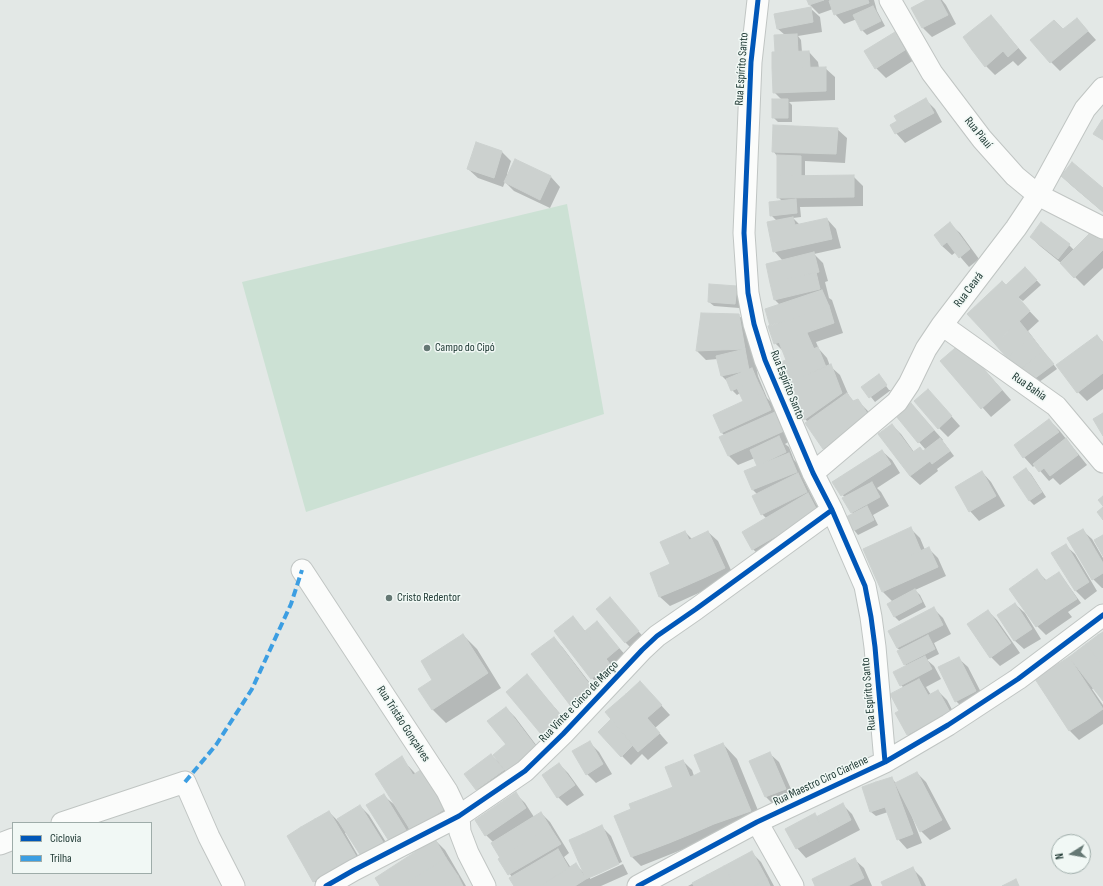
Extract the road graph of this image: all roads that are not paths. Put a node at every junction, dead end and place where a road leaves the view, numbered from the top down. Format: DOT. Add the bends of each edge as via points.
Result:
graph roads {
  1 [pos="758,0"];
  2 [pos="890,0"];
  3 [pos="1103,88"];
  4 [pos="1038,195"];
  5 [pos="1103,228"];
  6 [pos="942,325"];
  7 [pos="1103,462"];
  8 [pos="813,474"];
  9 [pos="832,510"];
  10 [pos="302,570"];
  11 [pos="1103,615"];
  12 [pos="885,762"];
  13 [pos="459,816"];
  14 [pos="65,822"];
  15 [pos="756,822"];
  16 [pos="12,839"];
  17 [pos="0,844"];
  18 [pos="234,886"];
  19 [pos="326,886"];
  20 [pos="485,886"];
  21 [pos="638,886"];
  22 [pos="793,886"];
  1 -- 8 [label="street, Rua Espírito Santo" via="751,62 744,233 748,292 765,360"];
  2 -- 4 [label="street, Rua Piauí" via="932,73 1015,176"];
  3 -- 4 [label="street, Rua Ceará" via="1079,118"];
  4 -- 5 [label="street, Rua Piauí"];
  4 -- 6 [label="street, Rua Ceará"];
  6 -- 7 [label="street, Rua Bahia" via="1056,406"];
  6 -- 8 [label="street, Rua Ceará" via="897,402"];
  8 -- 9 [label="street, Rua Espírito Santo"];
  9 -- 12 [label="street, Rua Espírito Santo" via="865,586 872,617"];
  9 -- 13 [label="street, Rua Vinte e Cinco de Março" via="657,636 525,771"];
  10 -- 13 [label="street, Rua Tristão Gonçalves" via="447,791"];
  11 -- 12 [label="street, Rua Maestro Ciro Ciarlene" via="1018,679"];
  12 -- 15 [label="street, Rua Maestro Ciro Ciarlene"];
  13 -- 19 [label="street, Rua Vinte e Cinco de Março"];
  13 -- 20 [label="street, Rua Tristão Gonçalves" via="460,832"];
  14 -- 18 [label="street" via="185,782"];
  15 -- 21 [label="street, Rua Maestro Ciro Ciarlene"];
  15 -- 22 [label="street"];
  16 -- 17 [label="street"];
}
